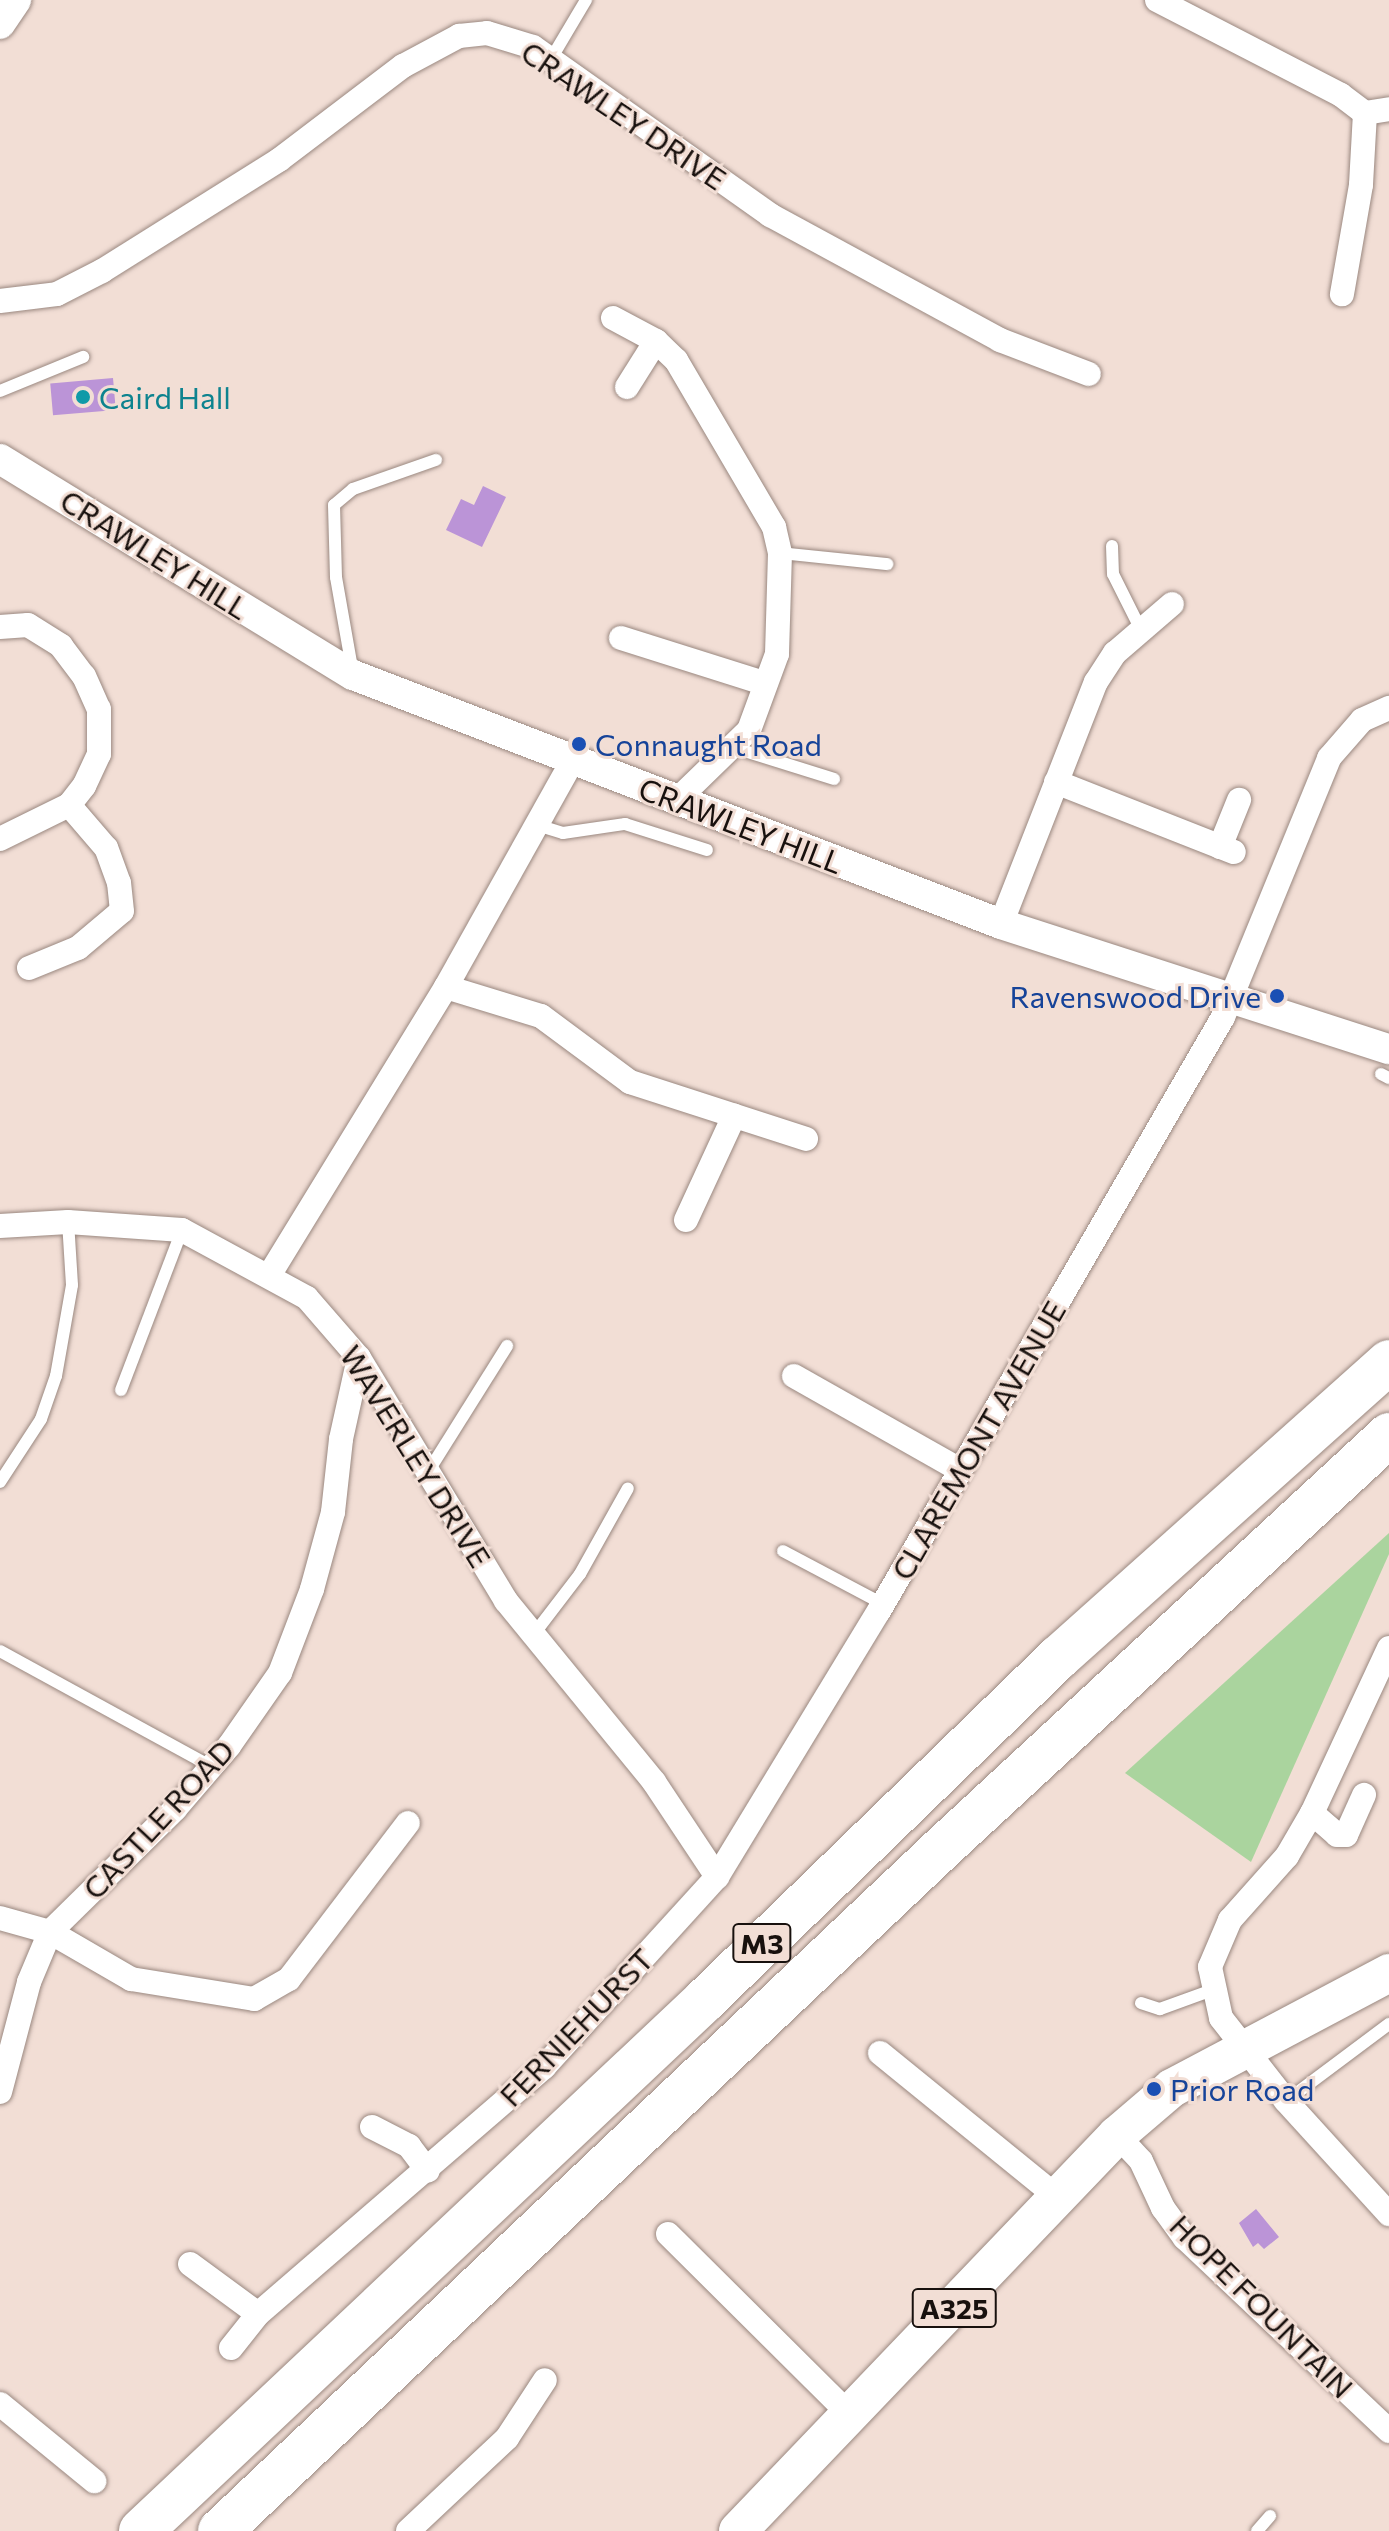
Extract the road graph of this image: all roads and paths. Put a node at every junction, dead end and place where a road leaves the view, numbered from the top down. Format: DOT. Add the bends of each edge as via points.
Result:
graph roads {
  1 [pos="16,0"];
  2 [pos="586,0"];
  3 [pos="1157,0"];
  4 [pos="0,24"];
  5 [pos="551,59"];
  6 [pos="1377,111"];
  7 [pos="1342,294"];
  8 [pos="0,301"];
  9 [pos="613,318"];
  10 [pos="656,341"];
  11 [pos="83,357"];
  12 [pos="1089,374"];
  13 [pos="627,387"];
  14 [pos="0,391"];
  15 [pos="0,459"];
  16 [pos="436,460"];
  17 [pos="1112,546"];
  18 [pos="780,553"];
  19 [pos="887,564"];
  20 [pos="1172,604"];
  21 [pos="0,627"];
  22 [pos="1140,628"];
  23 [pos="621,638"];
  24 [pos="353,675"];
  25 [pos="764,683"];
  26 [pos="1389,708"];
  27 [pos="732,747"];
  28 [pos="573,760"];
  29 [pos="834,779"];
  30 [pos="1056,782"];
  31 [pos="677,800"];
  32 [pos="1239,800"];
  33 [pos="69,805"];
  34 [pos="537,825"];
  35 [pos="0,839"];
  36 [pos="707,850"];
  37 [pos="1001,924"];
  38 [pos="29,968"];
  39 [pos="446,987"];
  40 [pos="1229,999"];
  41 [pos="1386,1067"];
  42 [pos="734,1116"];
  43 [pos="806,1139"];
  44 [pos="686,1220"];
  45 [pos="68,1222"];
  46 [pos="0,1226"];
  47 [pos="182,1230"];
  48 [pos="270,1274"];
  49 [pos="507,1346"];
  50 [pos="359,1358"];
  51 [pos="1389,1362"];
  52 [pos="794,1376"];
  53 [pos="121,1390"];
  54 [pos="1389,1435"];
  55 [pos="960,1470"];
  56 [pos="426,1475"];
  57 [pos="0,1482"];
  58 [pos="628,1488"];
  59 [pos="783,1551"];
  60 [pos="883,1604"];
  61 [pos="534,1634"];
  62 [pos="1389,1648"];
  63 [pos="0,1651"];
  64 [pos="212,1767"];
  65 [pos="1364,1795"];
  66 [pos="1312,1813"];
  67 [pos="408,1823"];
  68 [pos="717,1877"];
  69 [pos="0,1918"];
  70 [pos="50,1932"];
  71 [pos="1389,1973"];
  72 [pos="1215,1989"];
  73 [pos="1141,2003"];
  74 [pos="1389,2024"];
  75 [pos="1246,2046"];
  76 [pos="880,2053"];
  77 [pos="0,2092"];
  78 [pos="1286,2101"];
  79 [pos="372,2127"];
  80 [pos="1117,2135"];
  81 [pos="428,2171"];
  82 [pos="1057,2197"];
  83 [pos="1389,2214"];
  84 [pos="668,2234"];
  85 [pos="190,2264"];
  86 [pos="258,2314"];
  87 [pos="231,2348"];
  88 [pos="545,2380"];
  89 [pos="0,2404"];
  90 [pos="849,2414"];
  91 [pos="1389,2431"];
  92 [pos="94,2481"];
  93 [pos="1270,2516"];
  94 [pos="141,2531"];
  95 [pos="220,2531"];
  96 [pos="408,2531"];
  97 [pos="738,2531"];
  98 [pos="1257,2531"];
  1 -- 4 [label="street"];
  2 -- 5 [label="lane"];
  3 -- 6 [label="street"];
  5 -- 8 [label="street, CRAWLEY DRIVE" via="533,47 487,33 434,47 279,160 102,271 57,294"];
  5 -- 12 [label="street, CRAWLEY DRIVE" via="770,215 1000,340"];
  6 -- 7 [label="street"];
  9 -- 10 [label="street"];
  10 -- 13 [label="street"];
  10 -- 18 [label="street" via="676,360 774,527"];
  11 -- 14 [label="lane"];
  15 -- 24 [label="street, CRAWLEY HILL"];
  16 -- 24 [label="lane" via="353,489 334,505 336,577"];
  17 -- 22 [label="lane" via="1113,574"];
  18 -- 19 [label="lane"];
  18 -- 25 [label="street" via="777,654"];
  20 -- 22 [label="street"];
  21 -- 33 [label="street" via="28,625 61,646 84,676 99,709 99,754"];
  22 -- 30 [label="street" via="1096,682"];
  23 -- 25 [label="street"];
  24 -- 28 [label="street, CRAWLEY HILL"];
  25 -- 27 [label="street" via="749,730"];
  26 -- 40 [label="street" via="1362,720 1329,758"];
  27 -- 29 [label="lane"];
  27 -- 31 [label="street"];
  28 -- 31 [label="street, CRAWLEY HILL"];
  28 -- 34 [label="street"];
  30 -- 32 [label="street" via="1227,849"];
  30 -- 37 [label="street"];
  31 -- 37 [label="street, CRAWLEY HILL"];
  33 -- 35 [label="street"];
  33 -- 38 [label="street" via="106,848 122,911 78,948"];
  34 -- 36 [label="lane" via="563,833 625,824"];
  34 -- 39 [label="street"];
  37 -- 40 [label="street, CRAWLEY HILL"];
  39 -- 42 [label="street" via="541,1016 630,1082"];
  39 -- 48 [label="street"];
  40 -- 41 [label="street, CRAWLEY HILL"];
  40 -- 55 [label="street, CLAREMONT AVENUE"];
  42 -- 43 [label="street"];
  42 -- 44 [label="street"];
  45 -- 46 [label="street, WAVERLEY DRIVE"];
  45 -- 47 [label="street, WAVERLEY DRIVE"];
  45 -- 57 [label="lane" via="72,1285 56,1376 41,1419"];
  47 -- 48 [label="street, WAVERLEY DRIVE"];
  47 -- 53 [label="lane"];
  48 -- 50 [label="street, WAVERLEY DRIVE" via="307,1298"];
  49 -- 56 [label="lane"];
  50 -- 56 [label="street, WAVERLEY DRIVE"];
  50 -- 64 [label="street, CASTLE ROAD" via="341,1439 333,1512 312,1589 280,1673"];
  51 -- 94 [label="highway, M3" via="1058,1658 705,2000"];
  52 -- 55 [label="street"];
  54 -- 95 [label="highway, M3" via="939,1851"];
  55 -- 60 [label="street, CLAREMONT AVENUE"];
  56 -- 61 [label="street, WAVERLEY DRIVE"];
  58 -- 61 [label="lane" via="580,1574"];
  59 -- 60 [label="lane"];
  60 -- 68 [label="street, CLAREMONT AVENUE"];
  61 -- 68 [label="street, WAVERLEY DRIVE" via="654,1782"];
  62 -- 66 [label="street"];
  63 -- 64 [label="lane"];
  64 -- 70 [label="street, CASTLE ROAD"];
  65 -- 66 [label="street" via="1346,1835 1337,1835"];
  66 -- 72 [label="street" via="1287,1856 1230,1920 1210,1967"];
  67 -- 70 [label="street" via="289,1979 254,1999 131,1979"];
  68 -- 81 [label="street, FERNIEHURST" via="544,2067"];
  69 -- 70 [label="street"];
  70 -- 77 [label="street, CASTLE ROAD" via="29,1982"];
  71 -- 75 [label="main road, A325"];
  72 -- 73 [label="lane" via="1160,2009"];
  72 -- 75 [label="street" via="1221,2018"];
  74 -- 78 [label="lane"];
  75 -- 78 [label="street"];
  75 -- 80 [label="main road, A325" via="1172,2088"];
  76 -- 82 [label="street"];
  78 -- 83 [label="street"];
  79 -- 81 [label="street" via="409,2146"];
  80 -- 82 [label="main road, A325"];
  80 -- 91 [label="street, HOPE FOUNTAIN" via="1141,2161 1163,2208 1185,2238"];
  81 -- 86 [label="street, FERNIEHURST"];
  82 -- 90 [label="main road, A325"];
  84 -- 90 [label="street"];
  85 -- 86 [label="street"];
  86 -- 87 [label="street, FERNIEHURST"];
  88 -- 96 [label="street" via="507,2438"];
  89 -- 92 [label="street"];
  90 -- 97 [label="main road, A325"];
  93 -- 98 [label="lane"];
}
